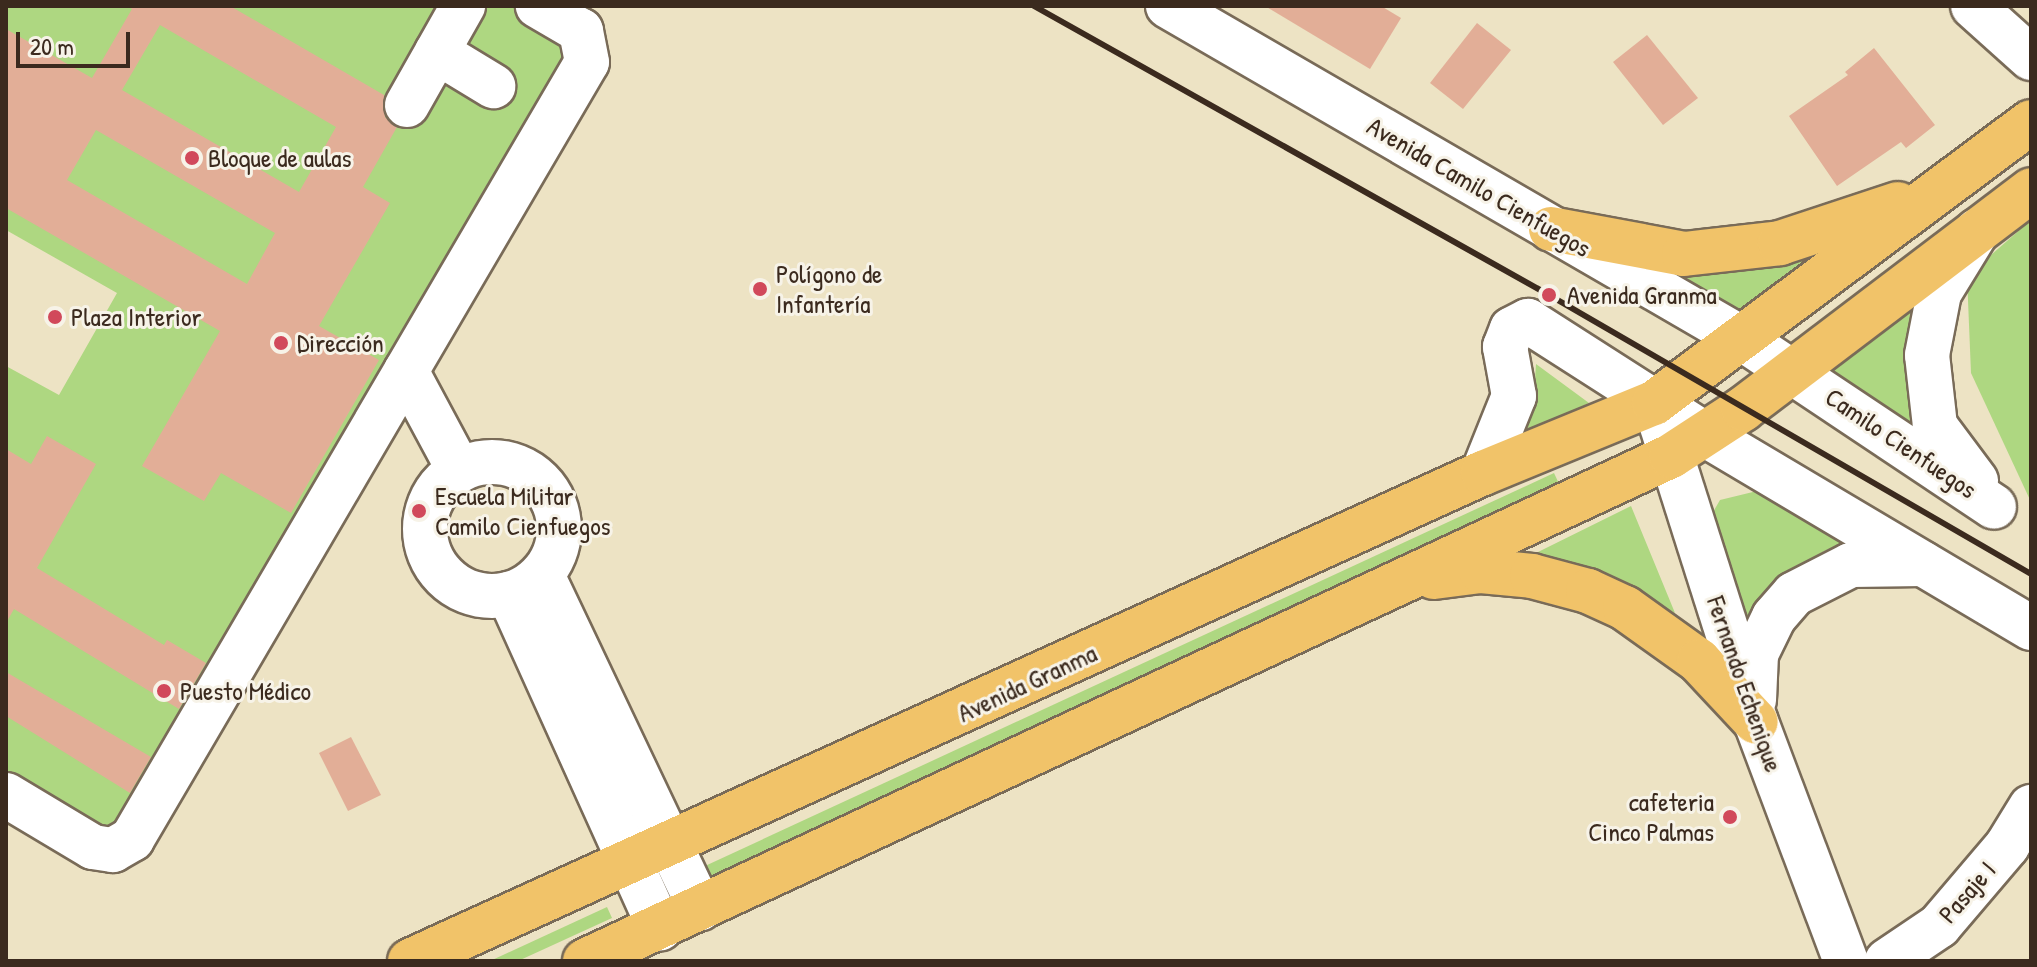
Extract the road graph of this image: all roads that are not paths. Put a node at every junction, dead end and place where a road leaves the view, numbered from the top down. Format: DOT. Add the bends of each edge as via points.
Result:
graph roads {
  1 [pos="463,6"];
  2 [pos="538,6"];
  3 [pos="1168,6"];
  4 [pos="1973,6"];
  5 [pos="437,52"];
  6 [pos="2031,58"];
  7 [pos="493,86"];
  8 [pos="407,105"];
  9 [pos="2031,122"];
  10 [pos="1948,184"];
  11 [pos="2031,190"];
  12 [pos="1551,229"];
  13 [pos="1978,229"];
  14 [pos="1741,338"];
  15 [pos="1790,369"];
  16 [pos="406,371"];
  17 [pos="1654,403"];
  18 [pos="1689,446"];
  19 [pos="459,470"];
  20 [pos="1483,473"];
  21 [pos="1923,564"];
  22 [pos="526,585"];
  23 [pos="1378,591"];
  24 [pos="2031,628"];
  25 [pos="1756,722"];
  26 [pos="6,795"];
  27 [pos="2031,807"];
  28 [pos="671,846"];
  29 [pos="630,865"];
  30 [pos="700,908"];
  31 [pos="660,928"];
  32 [pos="410,961"];
  33 [pos="585,961"];
  34 [pos="1846,961"];
  35 [pos="1887,961"];
  1 -- 5 [label="street"];
  2 -- 16 [label="street" via="581,31 587,62"];
  3 -- 12 [label="street, Avenida Camilo Cienfuegos"];
  4 -- 6 [label="street"];
  5 -- 7 [label="street"];
  5 -- 8 [label="street"];
  9 -- 10 [label="main road, Avenida Granma"];
  10 -- 12 [label="main road" via="1852,222 1780,243 1684,254"];
  10 -- 14 [label="main road, Avenida Granma"];
  11 -- 13 [label="main road"];
  12 -- 14 [label="street, Avenida Camilo Cienfuegos"];
  13 -- 15 [label="main road"];
  13 -- 15 [label="street, Camilo Cienfuegos" via="1939,293 1927,355 1935,426 1994,507"];
  14 -- 15 [label="street, Avenida Camilo Cienfuegos"];
  14 -- 17 [label="main road, Avenida Granma"];
  15 -- 18 [label="main road"];
  16 -- 19 [label="street"];
  16 -- 26 [label="street" via="132,839 113,850 93,847"];
  17 -- 18 [label="street, Fernando Echenique"];
  17 -- 20 [label="main road, Avenida Granma"];
  17 -- 20 [label="street" via="1528,321 1512,329 1505,347 1514,396"];
  18 -- 21 [label="street"];
  18 -- 23 [label="main road"];
  18 -- 25 [label="street, Fernando Echenique"];
  19 -- 22 [label="street" via="502,462 541,482 560,522 558,544"];
  19 -- 22 [label="street" via="441,484 429,504 427,550 453,584 490,597"];
  20 -- 28 [label="main road, Avenida Granma"];
  21 -- 24 [label="street"];
  21 -- 25 [label="street" via="1851,565 1794,594 1774,617 1756,654"];
  22 -- 28 [label="street"];
  22 -- 29 [label="street"];
  23 -- 25 [label="main road" via="1481,571 1532,576 1588,591 1625,608 1699,661"];
  23 -- 30 [label="main road"];
  25 -- 34 [label="street, Fernando Echenique"];
  27 -- 35 [label="street, Pasaje I" via="2007,846 1939,926"];
  28 -- 29 [label="main road, Avenida Granma"];
  28 -- 30 [label="street"];
  29 -- 31 [label="street"];
  29 -- 32 [label="main road, Avenida Granma"];
  30 -- 31 [label="main road"];
  31 -- 33 [label="main road"];
}
